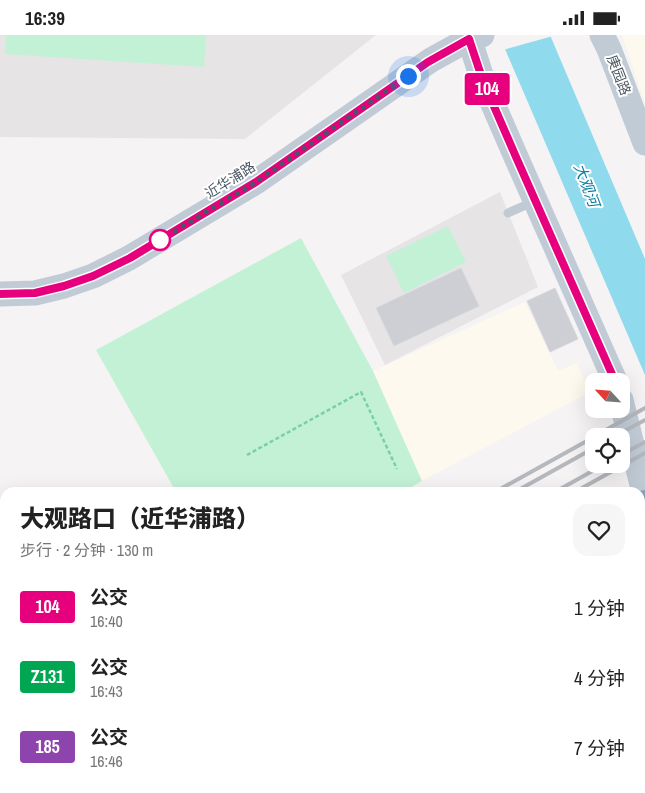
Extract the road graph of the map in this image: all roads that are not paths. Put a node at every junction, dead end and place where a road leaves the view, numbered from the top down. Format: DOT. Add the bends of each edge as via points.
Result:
graph roads {
  1 [pos="439,35"];
  2 [pos="602,35"];
  3 [pos="473,36"];
  4 [pos="645,143"];
  5 [pos="535,201"];
  6 [pos="508,213"];
  7 [pos="0,279"];
  8 [pos="0,294"];
  9 [pos="611,373"];
  10 [pos="625,418"];
  11 [pos="643,487"];
  1 -- 7 [label="street, 近华浦路" via="246,172 122,246 87,264 61,272 34,278"];
  2 -- 4 [label="street, 庚园路"];
  3 -- 5 [label="street" via="483,81"];
  3 -- 8 [label="street, 近华浦路" via="428,62 256,182 130,258 64,286 35,293"];
  5 -- 6 [label="lane"];
  5 -- 9 [label="street"];
  10 -- 11 [label="street"];
}
